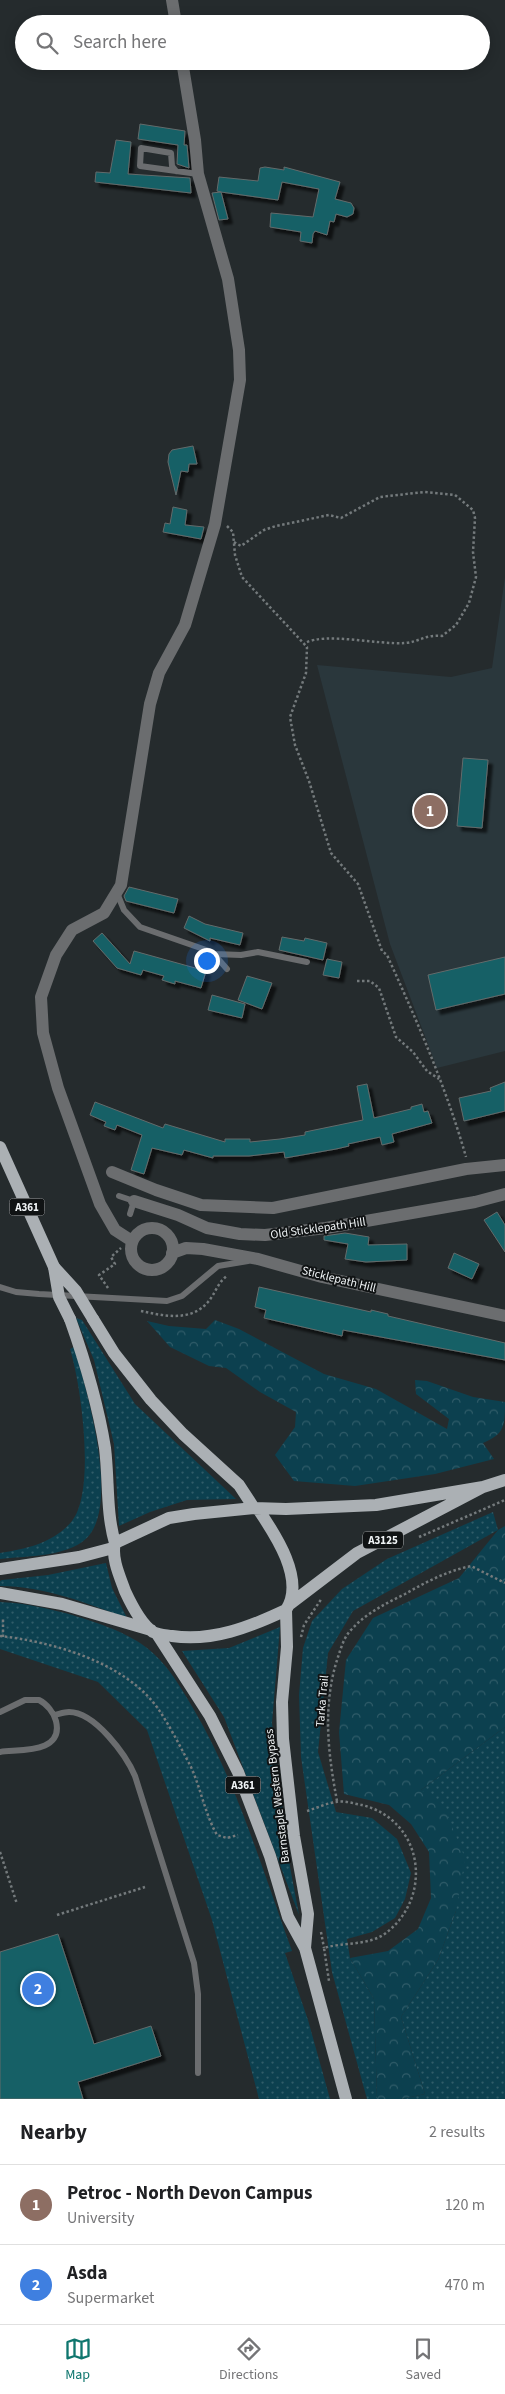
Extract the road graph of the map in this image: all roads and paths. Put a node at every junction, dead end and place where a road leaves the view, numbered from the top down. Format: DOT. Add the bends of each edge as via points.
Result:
graph roads {
  1 [pos="172,0"];
  2 [pos="174,15"];
  3 [pos="183,70"];
  4 [pos="176,171"];
  5 [pos="198,174"];
  6 [pos="216,518"];
  7 [pos="234,542"];
  8 [pos="241,546"];
  9 [pos="235,553"];
  10 [pos="306,643"];
  11 [pos="116,892"];
  12 [pos="215,954"];
  13 [pos="307,962"];
  14 [pos="227,969"];
  15 [pos="357,981"];
  16 [pos="440,1080"];
  17 [pos="0,1147"];
  18 [pos="505,1165"];
  19 [pos="469,1168"];
  20 [pos="112,1172"];
  21 [pos="505,1194"];
  22 [pos="119,1196"];
  23 [pos="134,1202"];
  24 [pos="130,1214"];
  25 [pos="128,1239"];
  26 [pos="172,1253"];
  27 [pos="258,1258"];
  28 [pos="54,1266"];
  29 [pos="0,1287"];
  30 [pos="109,1297"];
  31 [pos="505,1316"];
  32 [pos="505,1480"];
  33 [pos="483,1487"];
  34 [pos="505,1500"];
  35 [pos="256,1509"];
  36 [pos="416,1539"];
  37 [pos="114,1546"];
  38 [pos="0,1569"];
  39 [pos="505,1583"];
  40 [pos="0,1593"];
  41 [pos="325,1595"];
  42 [pos="288,1607"];
  43 [pos="3,1617"];
  44 [pos="154,1632"];
  45 [pos="1,1637"];
  46 [pos="299,1643"];
  47 [pos="0,1712"];
  48 [pos="54,1715"];
  49 [pos="0,1752"];
  50 [pos="337,1801"];
  51 [pos="308,1811"];
  52 [pos="238,1835"];
  53 [pos="0,1852"];
  54 [pos="144,1887"];
  55 [pos="16,1904"];
  56 [pos="57,1915"];
  57 [pos="320,1930"];
  58 [pos="305,1948"];
  59 [pos="324,1948"];
  60 [pos="330,1985"];
  61 [pos="198,2074"];
  62 [pos="346,2099"];
  1 -- 2 [label="street"];
  3 -- 5 [label="street"];
  4 -- 4 [label="lane" via="140,166 141,148 171,153 172,166"];
  4 -- 5 [label="lane"];
  5 -- 6 [label="street" via="228,279 241,365"];
  6 -- 7 [label="path" via="233,532"];
  6 -- 11 [label="street" via="185,625 159,673 150,704 129,842 121,885"];
  7 -- 8 [label="path"];
  7 -- 9 [label="path"];
  8 -- 9 [label="path"];
  8 -- 10 [label="path" via="264,530 329,515 341,518 380,498 424,492 455,495 473,510 476,577 469,603 456,625 442,636 431,634 406,643 317,638"];
  9 -- 10 [label="path" via="242,577"];
  10 -- 16 [label="path" via="308,664 290,717 295,745 331,853 358,884 382,951 387,955 413,1011"];
  11 -- 12 [label="lane" via="124,910 140,927"];
  11 -- 25 [label="street" via="104,913 72,930 56,955 41,997 43,1033 58,1088 100,1204 109,1222"];
  12 -- 13 [label="lane" via="258,952"];
  12 -- 14 [label="lane"];
  15 -- 16 [label="path" via="370,981 378,988 396,1037 413,1052 427,1072"];
  16 -- 19 [label="path"];
  17 -- 28 [label="main road, A361"];
  18 -- 19 [label="street"];
  19 -- 20 [label="street" via="273,1208 201,1205"];
  21 -- 23 [label="street, Old Sticklepath Hill" via="326,1228 266,1235 207,1228 178,1215"];
  22 -- 23 [label="lane, Old Sticklepath Hill"];
  23 -- 24 [label="lane"];
  25 -- 26 [label="street" via="145,1229 158,1229 169,1236"];
  25 -- 26 [label="street" via="135,1260 149,1270 165,1265"];
  25 -- 30 [label="path" via="111,1257 115,1264 99,1275 108,1287"];
  26 -- 27 [label="street, Sticklepath Hill" via="186,1248"];
  27 -- 30 [label="lane" via="218,1266 182,1296 167,1302"];
  27 -- 31 [label="street, Sticklepath Hill" via="331,1279"];
  28 -- 35 [label="main road, A361, bridge" via="76,1291 114,1353 151,1400 239,1485"];
  28 -- 37 [label="main road, A361, bridge" via="59,1297 84,1359 99,1413"];
  29 -- 30 [label="lane" via="24,1292"];
  32 -- 33 [label="main road, A3125"];
  33 -- 35 [label="main road, A3125" via="376,1505"];
  33 -- 42 [label="main road, A3125" via="357,1552"];
  34 -- 36 [label="path"];
  35 -- 37 [label="main road" via="169,1518"];
  35 -- 42 [label="main road" via="283,1550 292,1576"];
  37 -- 38 [label="main road" via="79,1557"];
  37 -- 44 [label="main road" via="117,1570 130,1602"];
  39 -- 50 [label="path, Tarka Trail" via="471,1566 456,1569 379,1607 351,1629 343,1642 330,1691 328,1746"];
  40 -- 44 [label="main road" via="62,1604"];
  41 -- 46 [label="path" via="304,1625"];
  42 -- 44 [label="main road" via="234,1631 189,1638"];
  42 -- 58 [label="main road, Barnstaple Western Bypass / A361" via="283,1739 294,1836 308,1914"];
  43 -- 45 [label="path"];
  44 -- 58 [label="main road, Barnstaple Western Bypass / A361" via="210,1716 238,1772 270,1856 288,1917"];
  45 -- 52 [label="path" via="76,1653 100,1663 142,1691 158,1709 187,1760 216,1835 228,1838"];
  47 -- 48 [label="lane" via="26,1700 34,1700 44,1703"];
  48 -- 49 [label="lane" via="57,1729 52,1742 46,1747"];
  48 -- 61 [label="lane" via="70,1712 92,1722 125,1756 135,1776 194,1963 198,1994"];
  50 -- 51 [label="path"];
  50 -- 59 [label="path" via="376,1809 403,1831 413,1849 417,1868 413,1894 406,1911 385,1933 368,1941"];
  53 -- 55 [label="path"];
  54 -- 56 [label="path"];
  57 -- 59 [label="path"];
  58 -- 62 [label="main road, Barnstaple Western Bypass / A361"];
  59 -- 60 [label="path"];
}
